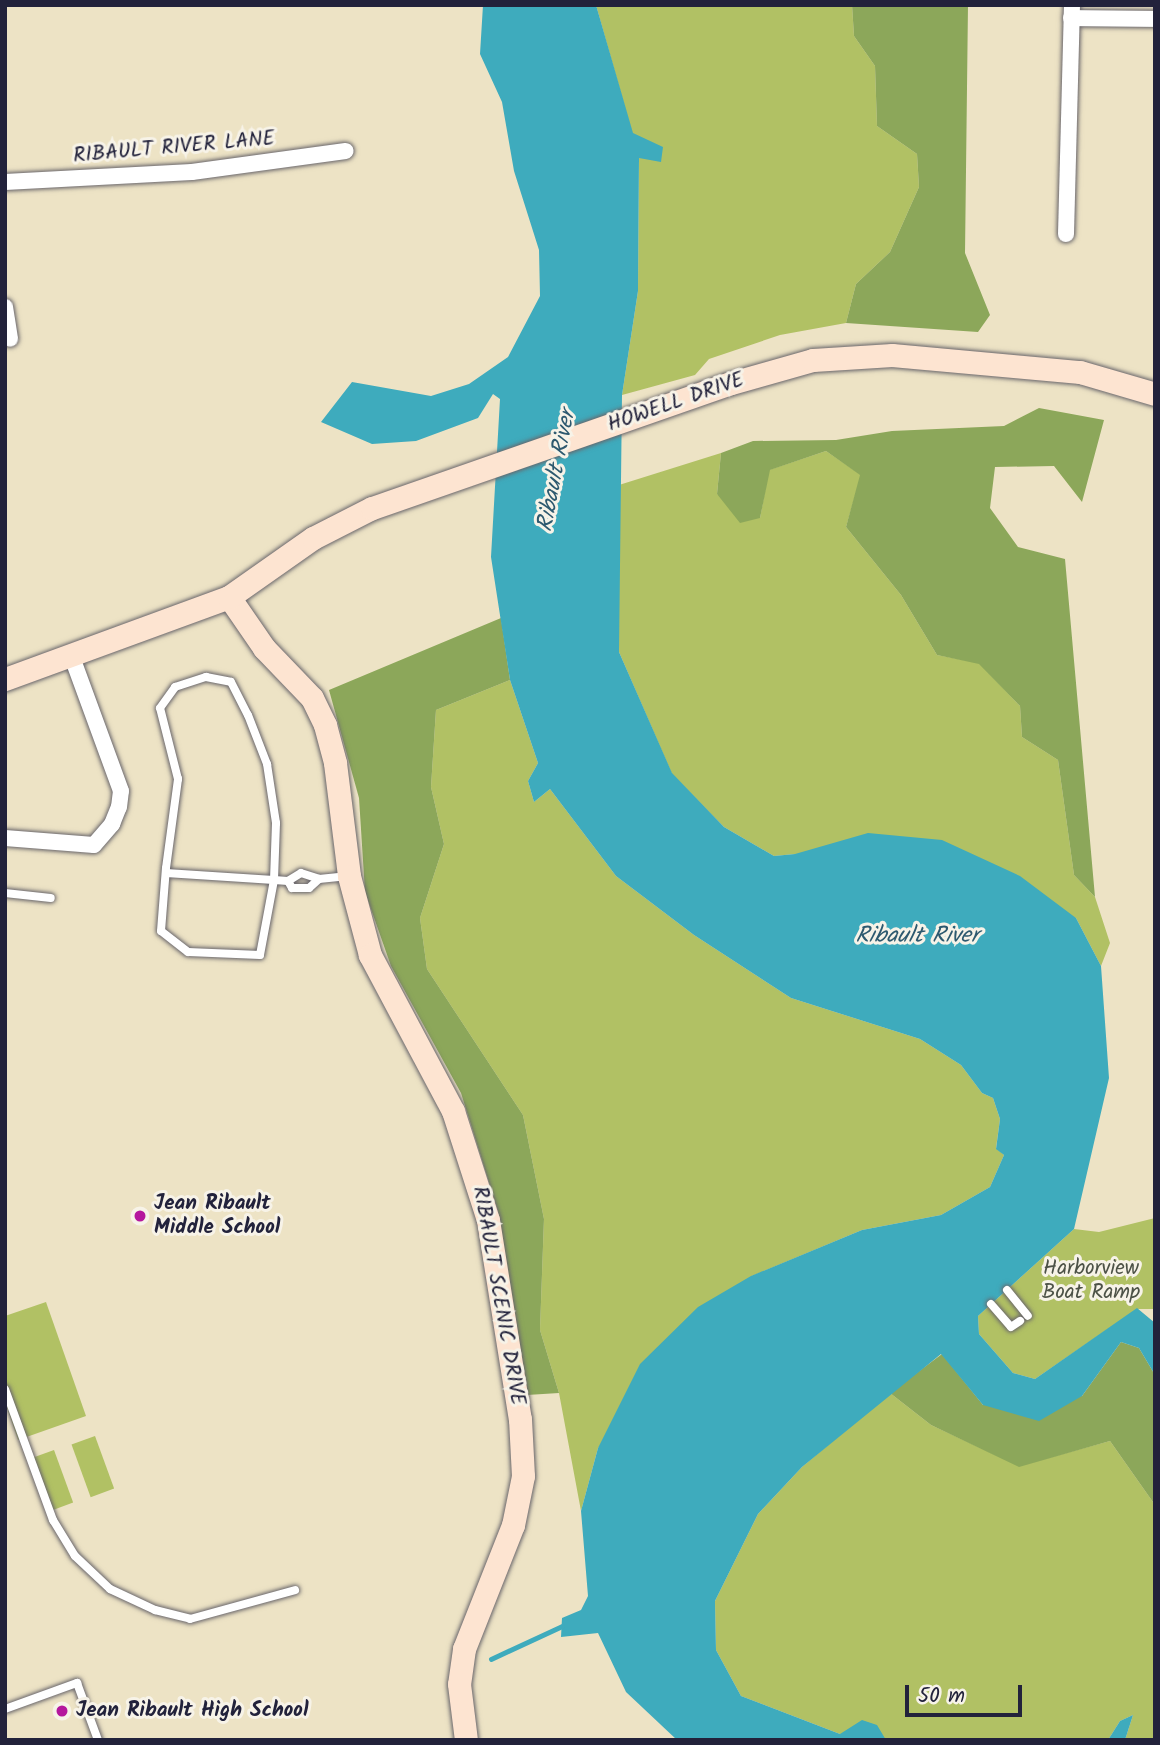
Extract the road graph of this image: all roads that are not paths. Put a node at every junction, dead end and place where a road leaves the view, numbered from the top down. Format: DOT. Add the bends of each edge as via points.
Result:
graph roads {
  1 [pos="1072,12"];
  2 [pos="1155,19"];
  3 [pos="346,151"];
  4 [pos="5,182"];
  5 [pos="1066,234"];
  6 [pos="5,307"];
  7 [pos="10,339"];
  8 [pos="1155,394"];
  9 [pos="229,597"];
  10 [pos="72,657"];
  11 [pos="5,679"];
  12 [pos="5,838"];
  13 [pos="166,873"];
  14 [pos="349,876"];
  15 [pos="319,879"];
  16 [pos="274,880"];
  17 [pos="288,881"];
  18 [pos="5,893"];
  19 [pos="51,898"];
  20 [pos="1007,1290"];
  21 [pos="991,1304"];
  22 [pos="5,1389"];
  23 [pos="295,1590"];
  24 [pos="5,1709"];
  25 [pos="98,1740"];
  26 [pos="466,1740"];
  1 -- 2 [label="street"];
  1 -- 5 [label="street"];
  3 -- 4 [label="street, RIBAULT RIVER LANE" via="192,172"];
  6 -- 7 [label="street"];
  8 -- 9 [label="street, HOWELL DRIVE" via="1080,373 892,355 813,360 728,384 406,496 322,533"];
  9 -- 10 [label="street"];
  9 -- 14 [label="street, RIBAULT SCENIC DRIVE" via="264,648 312,698 325,725 335,763"];
  10 -- 11 [label="street"];
  10 -- 12 [label="street" via="121,791 119,807 94,845"];
  13 -- 16 [label="lane"];
  13 -- 16 [label="lane" via="162,931 188,952 260,955"];
  13 -- 16 [label="lane" via="178,779 160,708 175,687 206,677 231,682 267,764 275,823"];
  14 -- 15 [label="lane"];
  14 -- 26 [label="street, RIBAULT SCENIC DRIVE" via="370,955 453,1111 478,1180 520,1419 523,1476 519,1506 464,1649 459,1684"];
  15 -- 17 [label="lane" via="301,873"];
  15 -- 17 [label="lane" via="309,888 292,888"];
  16 -- 17 [label="lane"];
  18 -- 19 [label="lane"];
  20 -- 21 [label="lane" via="1024,1319 1011,1327"];
  22 -- 23 [label="lane" via="53,1520 75,1556 110,1589 155,1610 190,1619"];
  24 -- 25 [label="lane" via="77,1683"];
}
